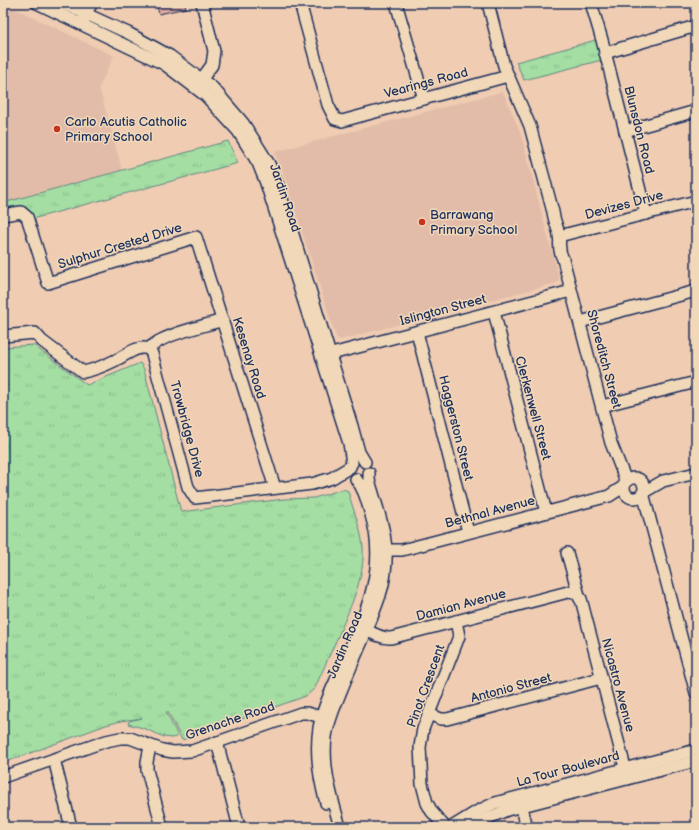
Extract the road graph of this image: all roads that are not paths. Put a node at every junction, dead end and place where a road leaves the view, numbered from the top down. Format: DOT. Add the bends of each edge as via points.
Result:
graph roads {
  1 [pos="37,3"];
  2 [pos="62,3"];
  3 [pos="92,3"];
  4 [pos="202,3"];
  5 [pos="300,3"];
  6 [pos="396,3"];
  7 [pos="488,3"];
  8 [pos="591,3"];
  9 [pos="85,14"];
  10 [pos="83,25"];
  11 [pos="696,26"];
  12 [pos="605,53"];
  13 [pos="506,71"];
  14 [pos="198,83"];
  15 [pos="424,99"];
  16 [pos="696,111"];
  17 [pos="625,131"];
  18 [pos="696,200"];
  19 [pos="646,214"];
  20 [pos="3,215"];
  21 [pos="562,235"];
  22 [pos="196,237"];
  23 [pos="571,291"];
  24 [pos="696,291"];
  25 [pos="494,312"];
  26 [pos="223,320"];
  27 [pos="580,322"];
  28 [pos="417,332"];
  29 [pos="3,336"];
  30 [pos="148,349"];
  31 [pos="326,356"];
  32 [pos="696,382"];
  33 [pos="602,406"];
  34 [pos="365,462"];
  35 [pos="620,465"];
  36 [pos="353,472"];
  37 [pos="369,473"];
  38 [pos="696,473"];
  39 [pos="638,479"];
  40 [pos="663,482"];
  41 [pos="624,485"];
  42 [pos="275,488"];
  43 [pos="637,495"];
  44 [pos="609,496"];
  45 [pos="546,512"];
  46 [pos="468,532"];
  47 [pos="382,550"];
  48 [pos="567,553"];
  49 [pos="577,596"];
  50 [pos="456,621"];
  51 [pos="363,628"];
  52 [pos="601,678"];
  53 [pos="696,693"];
  54 [pos="428,714"];
  55 [pos="326,718"];
  56 [pos="217,742"];
  57 [pos="150,746"];
  58 [pos="696,750"];
  59 [pos="54,759"];
  60 [pos="696,761"];
  61 [pos="626,774"];
  62 [pos="3,777"];
  63 [pos="521,802"];
  64 [pos="72,827"];
  65 [pos="162,827"];
  66 [pos="239,827"];
  67 [pos="332,827"];
  68 [pos="340,827"];
  69 [pos="444,827"];
  70 [pos="452,827"];
  71 [pos="471,827"];
  72 [pos="527,827"];
  1 -- 10 [label="street, Jardin Road"];
  2 -- 9 [label="street, Jardin Road"];
  3 -- 9 [label="street"];
  4 -- 14 [label="street" via="214,52 212,64"];
  5 -- 15 [label="street, Vearings Road" via="328,105 335,119 342,121"];
  6 -- 15 [label="street"];
  7 -- 13 [label="street, Shoreditch Street"];
  8 -- 12 [label="street, Blunsdon Road"];
  9 -- 10 [label="street"];
  9 -- 14 [label="street, Jardin Road" via="128,33 170,56"];
  10 -- 14 [label="street, Jardin Road"];
  11 -- 12 [label="street"];
  12 -- 17 [label="street, Blunsdon Road"];
  13 -- 15 [label="street, Vearings Road"];
  13 -- 21 [label="street, Shoreditch Street" via="530,126"];
  14 -- 31 [label="street, Jardin Road" via="213,88 243,123 269,164 278,186"];
  16 -- 17 [label="street"];
  17 -- 19 [label="street, Blunsdon Road"];
  18 -- 19 [label="street, Devizes Drive"];
  19 -- 21 [label="street, Devizes Drive"];
  20 -- 22 [label="street, Sulphur Crested Drive" via="21,212 28,217 48,283"];
  21 -- 23 [label="street, Shoreditch Street" via="559,246"];
  22 -- 26 [label="street, Kesenay Road"];
  23 -- 25 [label="street, Islington Street"];
  23 -- 27 [label="street, Shoreditch Street"];
  24 -- 27 [label="street"];
  25 -- 28 [label="street, Islington Street"];
  25 -- 45 [label="street, Clerkenwell Street"];
  26 -- 30 [label="street" via="155,342"];
  26 -- 42 [label="street, Kesenay Road"];
  27 -- 33 [label="street, Shoreditch Street"];
  28 -- 31 [label="street, Islington Street"];
  28 -- 46 [label="street, Haggerston Street"];
  29 -- 30 [label="street" via="35,333 83,372 109,363 132,350"];
  30 -- 42 [label="street, Trowbridge Drive" via="152,354 188,487 195,498"];
  31 -- 34 [label="street, Jardin Road" via="359,452"];
  31 -- 36 [label="street, Jardin Road" via="349,443"];
  32 -- 33 [label="street"];
  33 -- 35 [label="street, Shoreditch Street" via="611,443"];
  34 -- 36 [label="street" via="357,460"];
  34 -- 37 [label="street, Jardin Road" via="369,467"];
  35 -- 39 [label="street, Shoreditch Street"];
  35 -- 41 [label="street, Shoreditch Street"];
  36 -- 37 [label="street, Trowbridge Drive" via="365,478"];
  36 -- 42 [label="street, Trowbridge Drive" via="312,484"];
  36 -- 47 [label="street, Jardin Road" via="364,490"];
  37 -- 47 [label="street, Jardin Road" via="384,528"];
  38 -- 40 [label="street"];
  39 -- 40 [label="street"];
  39 -- 41 [label="street" via="629,479"];
  39 -- 43 [label="street" via="644,486"];
  40 -- 43 [label="street"];
  41 -- 43 [label="street" via="625,493"];
  41 -- 44 [label="street, Bethnal Avenue"];
  43 -- 44 [label="street, Bethnal Avenue"];
  43 -- 53 [label="street" via="648,514"];
  44 -- 45 [label="street, Bethnal Avenue"];
  45 -- 46 [label="street, Bethnal Avenue"];
  46 -- 47 [label="street, Bethnal Avenue" via="402,550"];
  47 -- 51 [label="street, Jardin Road" via="385,572 382,589"];
  48 -- 49 [label="street, Nicastro Avenue"];
  49 -- 50 [label="street, Damian Avenue" via="568,592"];
  49 -- 52 [label="street, Nicastro Avenue"];
  50 -- 51 [label="street, Damian Avenue" via="386,639"];
  50 -- 54 [label="street, Pinot Crescent" via="459,636"];
  51 -- 55 [label="street, Jardin Road" via="328,698"];
  52 -- 54 [label="street, Antonio Street" via="447,719"];
  52 -- 61 [label="street, Nicastro Avenue"];
  54 -- 69 [label="street, Pinot Crescent" via="420,747 422,784 427,803"];
  55 -- 56 [label="street, Grenache Road" via="301,713"];
  55 -- 67 [label="street, Jardin Road" via="318,741 318,769"];
  55 -- 68 [label="street, Jardin Road" via="325,757 330,793"];
  56 -- 57 [label="street, Grenache Road" via="192,751 174,752"];
  56 -- 66 [label="street"];
  57 -- 59 [label="street, Grenache Road" via="130,738 120,738 106,740"];
  57 -- 65 [label="street" via="147,770"];
  58 -- 61 [label="street, La Tour Boulevard"];
  59 -- 62 [label="street, Grenache Road"];
  59 -- 64 [label="street"];
  60 -- 61 [label="street, La Tour Boulevard"];
  61 -- 63 [label="street, La Tour Boulevard"];
  63 -- 70 [label="street, La Tour Boulevard" via="482,809"];
  63 -- 71 [label="street, La Tour Boulevard"];
  63 -- 72 [label="street"];
}
